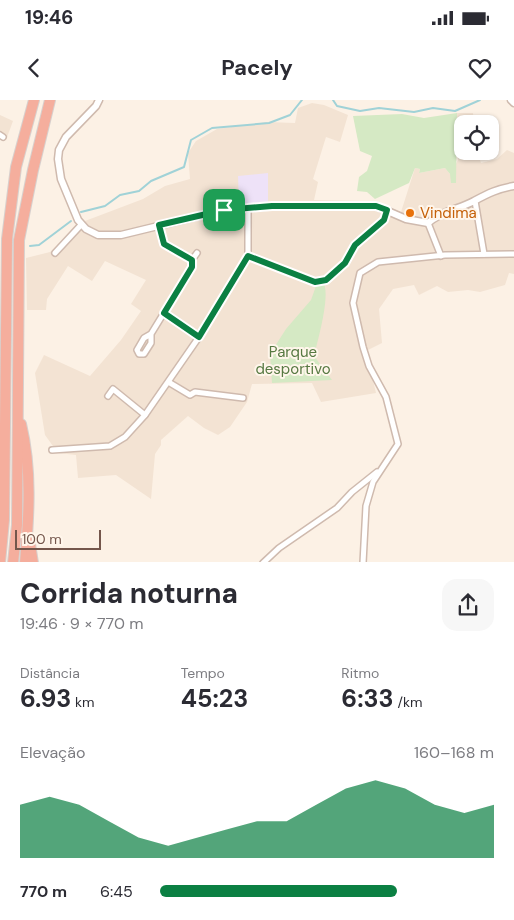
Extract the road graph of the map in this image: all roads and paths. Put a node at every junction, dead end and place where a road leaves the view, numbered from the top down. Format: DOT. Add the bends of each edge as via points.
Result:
graph roads {
  1 [pos="34,100"];
  2 [pos="50,100"];
  3 [pos="99,100"];
  4 [pos="511,100"];
  5 [pos="514,103"];
  6 [pos="514,186"];
  7 [pos="474,201"];
  8 [pos="248,207"];
  9 [pos="387,210"];
  10 [pos="428,223"];
  11 [pos="81,225"];
  12 [pos="159,225"];
  13 [pos="55,253"];
  14 [pos="197,253"];
  15 [pos="484,254"];
  16 [pos="514,254"];
  17 [pos="248,256"];
  18 [pos="441,256"];
  19 [pos="192,260"];
  20 [pos="164,313"];
  21 [pos="151,334"];
  22 [pos="199,337"];
  23 [pos="170,383"];
  24 [pos="108,396"];
  25 [pos="243,398"];
  26 [pos="17,408"];
  27 [pos="145,415"];
  28 [pos="4,417"];
  29 [pos="0,432"];
  30 [pos="52,450"];
  31 [pos="382,469"];
  32 [pos="28,526"];
  33 [pos="0,562"];
  34 [pos="13,562"];
  35 [pos="25,562"];
  36 [pos="33,562"];
  37 [pos="262,562"];
  38 [pos="363,562"];
  1 -- 28 [label="highway" via="16,167 7,239"];
  2 -- 26 [label="highway" via="19,240"];
  3 -- 11 [label="street" via="66,137 59,150 61,179"];
  4 -- 5 [label="street"];
  6 -- 7 [label="street" via="489,192"];
  7 -- 10 [label="street" via="454,207"];
  7 -- 15 [label="street"];
  8 -- 9 [label="street" via="376,206"];
  8 -- 12 [label="street"];
  8 -- 17 [label="street"];
  9 -- 10 [label="street"];
  9 -- 17 [label="street" via="384,220 355,245 345,263 326,280 315,282"];
  10 -- 18 [label="street"];
  11 -- 12 [label="street" via="98,235 120,235"];
  11 -- 13 [label="street"];
  12 -- 19 [label="street" via="164,244"];
  14 -- 19 [label="street"];
  15 -- 16 [label="street"];
  15 -- 18 [label="street"];
  17 -- 22 [label="street"];
  18 -- 31 [label="street" via="378,262 360,273 355,289 353,303 363,347 386,398 398,444"];
  19 -- 20 [label="street" via="192,267"];
  20 -- 21 [label="street"];
  20 -- 22 [label="street"];
  22 -- 23 [label="street"];
  23 -- 25 [label="street" via="190,395 195,392"];
  23 -- 27 [label="street"];
  24 -- 27 [label="street" via="115,387"];
  26 -- 32 [label="highway" via="27,447"];
  26 -- 34 [label="highway" via="17,525"];
  27 -- 30 [label="street" via="125,437 110,446"];
  28 -- 29 [label="highway"];
  28 -- 33 [label="highway" via="4,520"];
  31 -- 37 [label="street" via="337,508"];
  31 -- 38 [label="street" via="373,482 366,506"];
  32 -- 35 [label="highway"];
  32 -- 36 [label="highway"];
}
